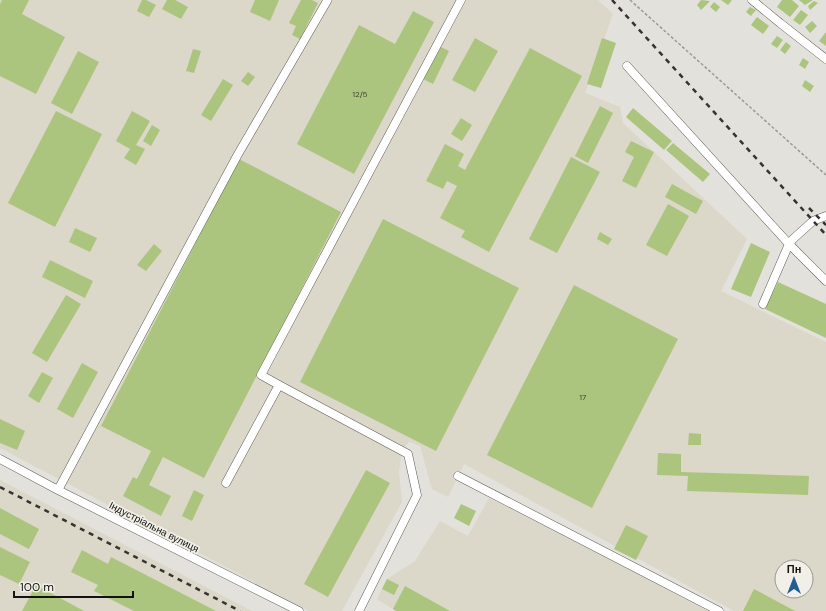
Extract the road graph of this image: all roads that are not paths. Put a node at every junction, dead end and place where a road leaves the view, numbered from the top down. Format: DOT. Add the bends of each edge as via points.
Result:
graph roads {
  1 [pos="461,0"];
  2 [pos="752,0"];
  3 [pos="327,1"];
  4 [pos="826,59"];
  5 [pos="626,66"];
  6 [pos="826,216"];
  7 [pos="789,244"];
  8 [pos="826,281"];
  9 [pos="763,304"];
  10 [pos="279,385"];
  11 [pos="0,459"];
  12 [pos="458,476"];
  13 [pos="226,483"];
  14 [pos="58,490"];
  15 [pos="299,611"];
  16 [pos="359,611"];
  17 [pos="719,611"];
  1 -- 10 [label="street" via="261,375"];
  2 -- 4 [label="street"];
  3 -- 14 [label="street" via="237,156"];
  5 -- 7 [label="street"];
  6 -- 7 [label="street" via="813,221"];
  7 -- 8 [label="street"];
  7 -- 9 [label="street"];
  10 -- 13 [label="street"];
  10 -- 16 [label="street" via="408,454 417,496"];
  11 -- 14 [label="street, Індустріальна вулиця"];
  12 -- 17 [label="street"];
  14 -- 15 [label="street, Індустріальна вулиця"];
}
